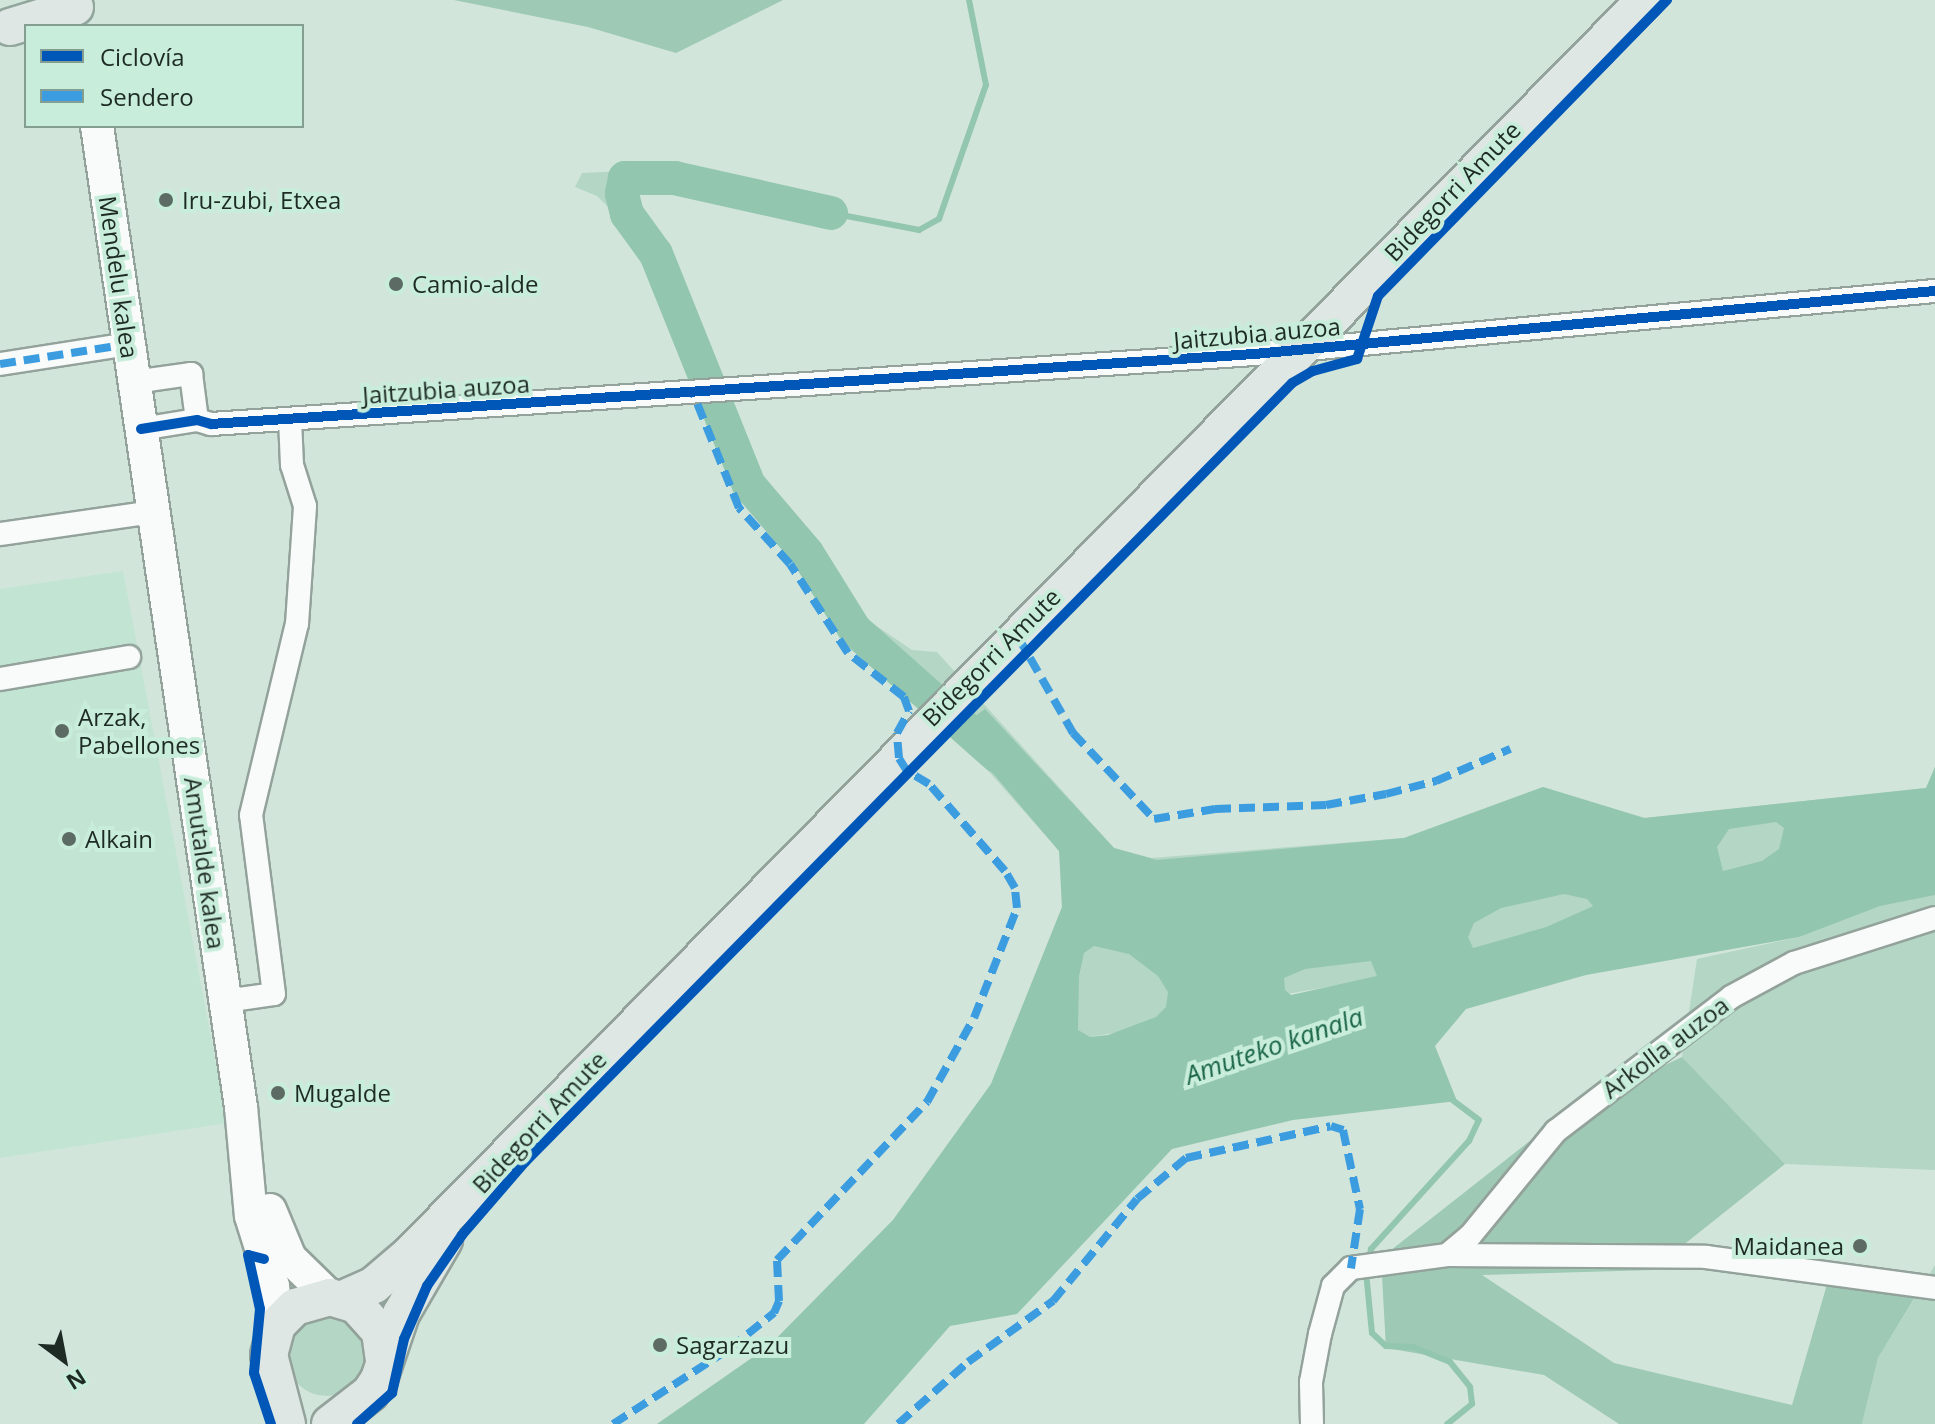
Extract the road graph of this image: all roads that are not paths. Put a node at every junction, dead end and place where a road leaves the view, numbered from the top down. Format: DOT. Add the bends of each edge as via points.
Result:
graph roads {
  1 [pos="35,0"];
  2 [pos="1645,0"];
  3 [pos="76,11"];
  4 [pos="5,28"];
  5 [pos="97,128"];
  6 [pos="1935,291"];
  7 [pos="129,344"];
  8 [pos="1302,349"];
  9 [pos="0,364"];
  10 [pos="134,382"];
  11 [pos="290,419"];
  12 [pos="197,420"];
  13 [pos="141,429"];
  14 [pos="153,512"];
  15 [pos="0,534"];
  16 [pos="129,657"];
  17 [pos="0,679"];
  18 [pos="1935,918"];
  19 [pos="225,1001"];
  20 [pos="241,1107"];
  21 [pos="484,1180"];
  22 [pos="1447,1255"];
  23 [pos="1935,1288"];
  24 [pos="337,1298"];
  25 [pos="277,1325"];
  26 [pos="384,1362"];
  27 [pos="277,1383"];
  28 [pos="338,1416"];
  29 [pos="287,1424"];
  30 [pos="1312,1424"];
  1 -- 3 [label="main road"];
  2 -- 8 [label="main road"];
  3 -- 4 [label="main road, bridge"];
  5 -- 7 [label="main road, Mendelu kalea"];
  6 -- 8 [label="street, Jaitzubia auzoa"];
  7 -- 9 [label="street"];
  7 -- 10 [label="main road, Mendelu kalea"];
  8 -- 11 [label="street, Jaitzubia auzoa"];
  8 -- 21 [label="main road"];
  10 -- 12 [label="street" via="191,374"];
  10 -- 13 [label="main road, Mendelu kalea"];
  11 -- 12 [label="street, Jaitzubia auzoa"];
  11 -- 19 [label="street" via="292,465 305,506 297,624 251,815 274,994"];
  12 -- 13 [label="street, Jaitzubia auzoa"];
  13 -- 14 [label="main road, Amutalde kalea"];
  14 -- 15 [label="street"];
  14 -- 19 [label="main road, Amutalde kalea"];
  16 -- 17 [label="street"];
  18 -- 22 [label="street, Arkolla auzoa" via="1794,963 1731,997 1556,1131 1470,1236"];
  19 -- 20 [label="main road, Amutalde kalea"];
  20 -- 24 [label="main road, Amutalde kalea" via="281,1243 301,1272"];
  20 -- 25 [label="main road, Amutalde kalea" via="251,1216 273,1286"];
  21 -- 24 [label="main road" via="388,1275"];
  21 -- 26 [label="main road" via="412,1292"];
  22 -- 23 [label="street" via="1706,1257"];
  22 -- 30 [label="street" via="1351,1268 1333,1286 1311,1382"];
  24 -- 25 [label="main road" via="295,1307"];
  24 -- 26 [label="main road" via="374,1320"];
  25 -- 27 [label="main road" via="269,1355"];
  26 -- 28 [label="main road" via="370,1393"];
  27 -- 28 [label="main road" via="307,1408"];
  27 -- 29 [label="main road"];
}
